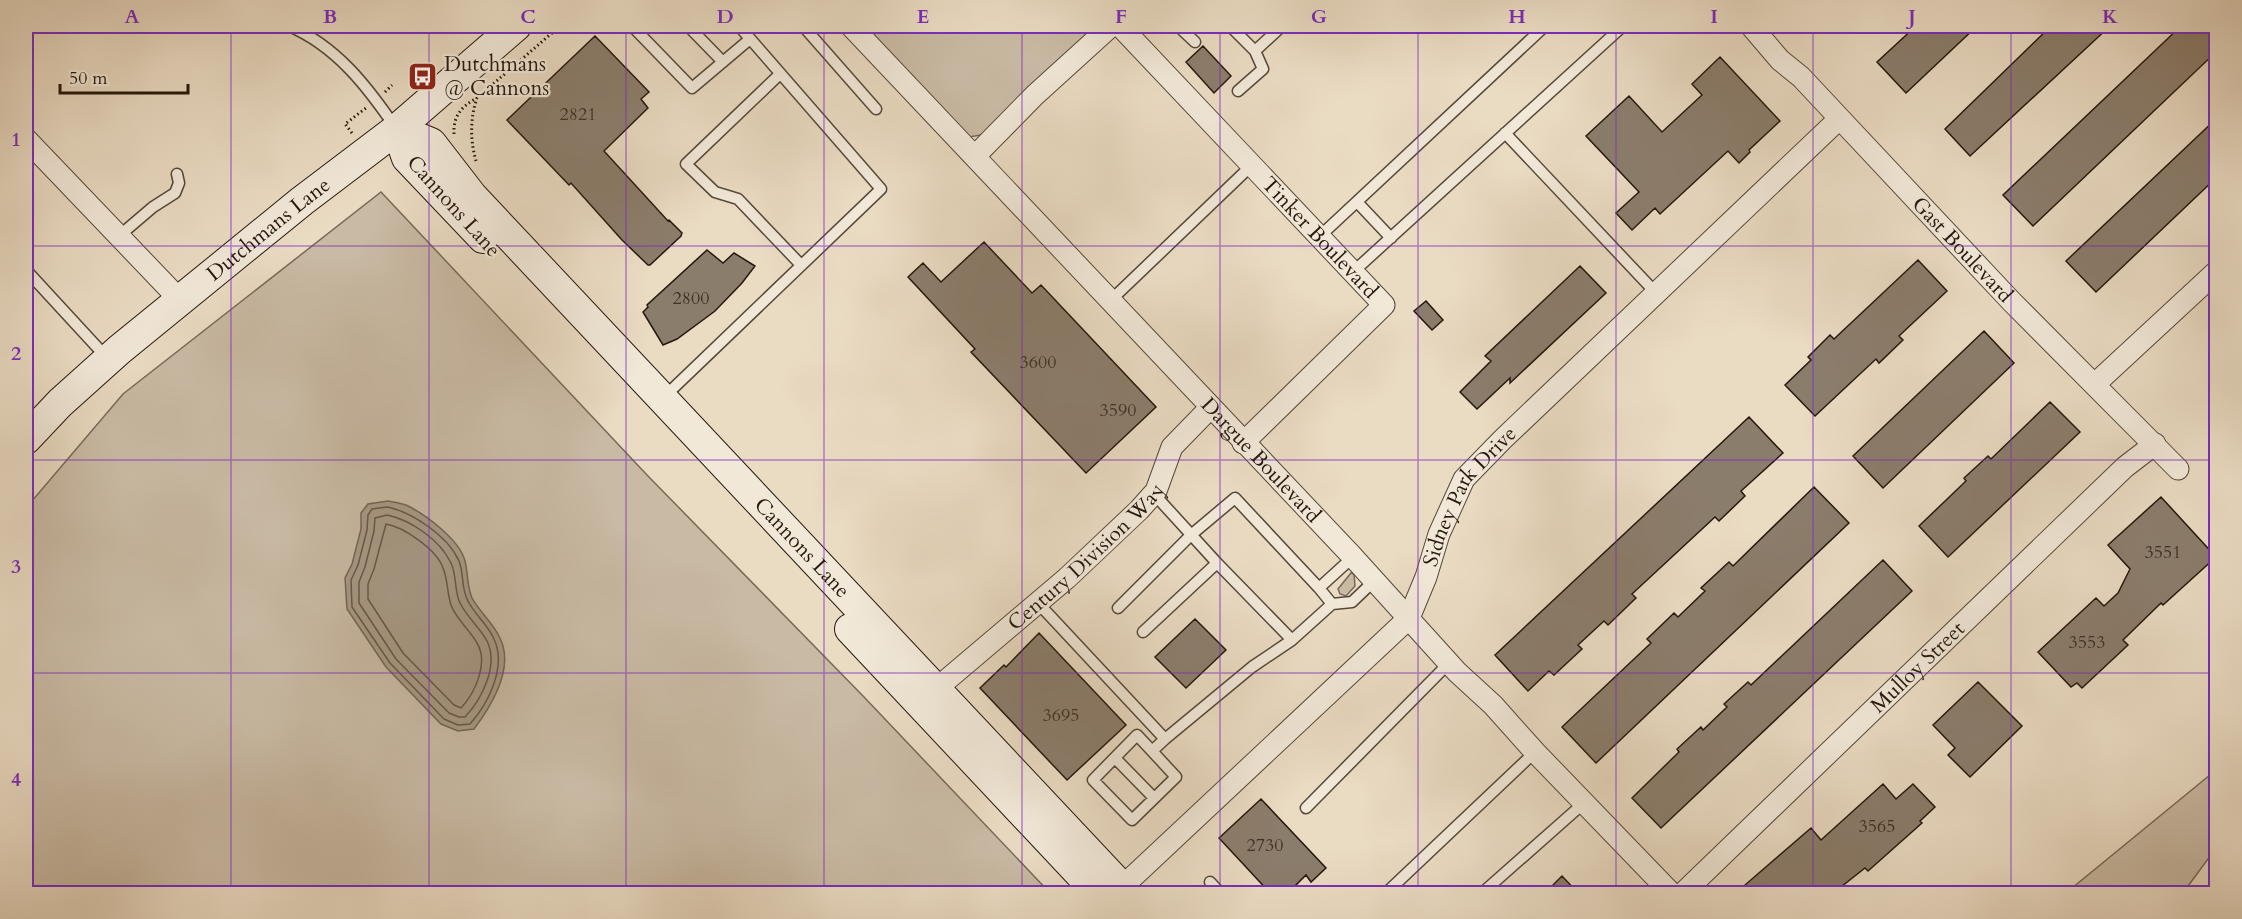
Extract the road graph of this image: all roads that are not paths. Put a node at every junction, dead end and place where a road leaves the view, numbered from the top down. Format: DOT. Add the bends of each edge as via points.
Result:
graph roads {
  1 [pos="289,26"];
  2 [pos="516,26"];
  3 [pos="632,26"];
  4 [pos="688,26"];
  5 [pos="803,26"];
  6 [pos="851,26"];
  7 [pos="1111,26"];
  8 [pos="1120,26"];
  9 [pos="1178,26"];
  10 [pos="1230,26"];
  11 [pos="1282,26"];
  12 [pos="1545,26"];
  13 [pos="1623,26"];
  14 [pos="1751,26"];
  15 [pos="746,30"];
  16 [pos="1195,42"];
  17 [pos="1255,51"];
  18 [pos="723,62"];
  19 [pos="780,74"];
  20 [pos="1238,91"];
  21 [pos="876,109"];
  22 [pos="1839,119"];
  23 [pos="397,129"];
  24 [pos="1506,133"];
  25 [pos="26,138"];
  26 [pos="975,156"];
  27 [pos="1252,165"];
  28 [pos="177,174"];
  29 [pos="1357,202"];
  30 [pos="119,236"];
  31 [pos="1319,237"];
  32 [pos="1391,238"];
  33 [pos="801,265"];
  34 [pos="26,270"];
  35 [pos="1353,272"];
  36 [pos="2217,272"];
  37 [pos="1656,293"];
  38 [pos="180,300"];
  39 [pos="1110,301"];
  40 [pos="109,359"];
  41 [pos="2095,384"];
  42 [pos="662,399"];
  43 [pos="1210,408"];
  44 [pos="26,439"];
  45 [pos="1243,443"];
  46 [pos="2155,444"];
  47 [pos="2178,469"];
  48 [pos="1154,494"];
  49 [pos="1191,535"];
  50 [pos="1353,557"];
  51 [pos="1217,563"];
  52 [pos="1374,580"];
  53 [pos="1319,588"];
  54 [pos="1038,603"];
  55 [pos="1332,604"];
  56 [pos="1118,608"];
  57 [pos="1409,618"];
  58 [pos="1143,632"];
  59 [pos="1292,640"];
  60 [pos="1449,663"];
  61 [pos="928,696"];
  62 [pos="1165,739"];
  63 [pos="1152,751"];
  64 [pos="1535,752"];
  65 [pos="1115,758"];
  66 [pos="1154,798"];
  67 [pos="1585,802"];
  68 [pos="1306,808"];
  69 [pos="1210,882"];
  70 [pos="1116,892"];
  71 [pos="1221,894"];
  72 [pos="1385,894"];
  73 [pos="1481,894"];
  74 [pos="1672,894"];
  75 [pos="1682,894"];
  1 -- 23 [label="lane" via="328,48 360,80"];
  2 -- 23 [label="main road, Dutchmans Lane"];
  3 -- 18 [label="lane" via="692,88"];
  4 -- 18 [label="lane"];
  5 -- 21 [label="lane"];
  6 -- 26 [label="street, Dargue Boulevard"];
  7 -- 26 [label="street"];
  8 -- 27 [label="street, Tinker Boulevard"];
  9 -- 16 [label="lane"];
  10 -- 17 [label="lane"];
  11 -- 17 [label="lane"];
  12 -- 29 [label="lane"];
  13 -- 24 [label="lane"];
  14 -- 22 [label="street, Gast Boulevard"];
  15 -- 18 [label="lane"];
  15 -- 19 [label="lane"];
  17 -- 20 [label="lane" via="1263,69"];
  19 -- 33 [label="lane" via="881,189"];
  19 -- 33 [label="lane" via="686,164 714,192 738,199"];
  22 -- 37 [label="street, Sidney Park Drive"];
  22 -- 41 [label="street, Gast Boulevard"];
  23 -- 38 [label="main road, Dutchmans Lane"];
  23 -- 42 [label="main road, Cannons Lane" via="431,143 472,196"];
  23 -- 61 [label="main road, Cannons Lane" via="407,158"];
  24 -- 32 [label="lane"];
  24 -- 37 [label="lane"];
  25 -- 30 [label="street"];
  26 -- 39 [label="street, Dargue Boulevard"];
  27 -- 31 [label="street, Tinker Boulevard"];
  27 -- 39 [label="lane"];
  28 -- 30 [label="lane" via="175,193"];
  29 -- 31 [label="lane"];
  29 -- 32 [label="lane"];
  30 -- 38 [label="street"];
  31 -- 35 [label="street, Tinker Boulevard"];
  32 -- 35 [label="lane"];
  33 -- 42 [label="lane"];
  34 -- 40 [label="lane"];
  35 -- 45 [label="street, Tinker Boulevard" via="1384,305"];
  36 -- 41 [label="street"];
  37 -- 57 [label="street, Sidney Park Drive" via="1464,479 1439,534"];
  38 -- 40 [label="main road, Dutchmans Lane"];
  39 -- 43 [label="street, Dargue Boulevard"];
  40 -- 44 [label="main road, Dutchmans Lane"];
  41 -- 46 [label="street, Gast Boulevard"];
  42 -- 61 [label="main road, Cannons Lane"];
  43 -- 45 [label="street, Dargue Boulevard"];
  43 -- 48 [label="street, Century Division Way" via="1172,447"];
  45 -- 50 [label="street, Dargue Boulevard"];
  46 -- 47 [label="street, Gast Boulevard"];
  46 -- 75 [label="street, Mulloy Street" via="2125,466"];
  48 -- 49 [label="lane"];
  48 -- 54 [label="street, Century Division Way"];
  49 -- 51 [label="lane"];
  49 -- 53 [label="lane" via="1235,498"];
  49 -- 56 [label="lane"];
  50 -- 52 [label="street, Dargue Boulevard"];
  50 -- 53 [label="lane"];
  51 -- 58 [label="lane"];
  51 -- 59 [label="lane"];
  52 -- 55 [label="lane" via="1352,602"];
  52 -- 57 [label="street, Dargue Boulevard"];
  53 -- 55 [label="lane"];
  54 -- 61 [label="street, Century Division Way"];
  54 -- 62 [label="lane"];
  55 -- 59 [label="lane"];
  57 -- 60 [label="street, Dargue Boulevard"];
  57 -- 70 [label="street, Sidney Park Drive"];
  59 -- 62 [label="lane" via="1252,667"];
  60 -- 64 [label="street, Dargue Boulevard"];
  60 -- 68 [label="lane"];
  61 -- 70 [label="main road, Cannons Lane"];
  62 -- 63 [label="lane"];
  63 -- 65 [label="lane" via="1137,735"];
  63 -- 66 [label="lane" via="1176,777"];
  64 -- 67 [label="street, Dargue Boulevard"];
  64 -- 72 [label="lane"];
  65 -- 66 [label="lane"];
  65 -- 66 [label="lane" via="1093,780 1132,820"];
  67 -- 73 [label="lane"];
  67 -- 74 [label="street, Dargue Boulevard"];
  69 -- 71 [label="lane"];
}
